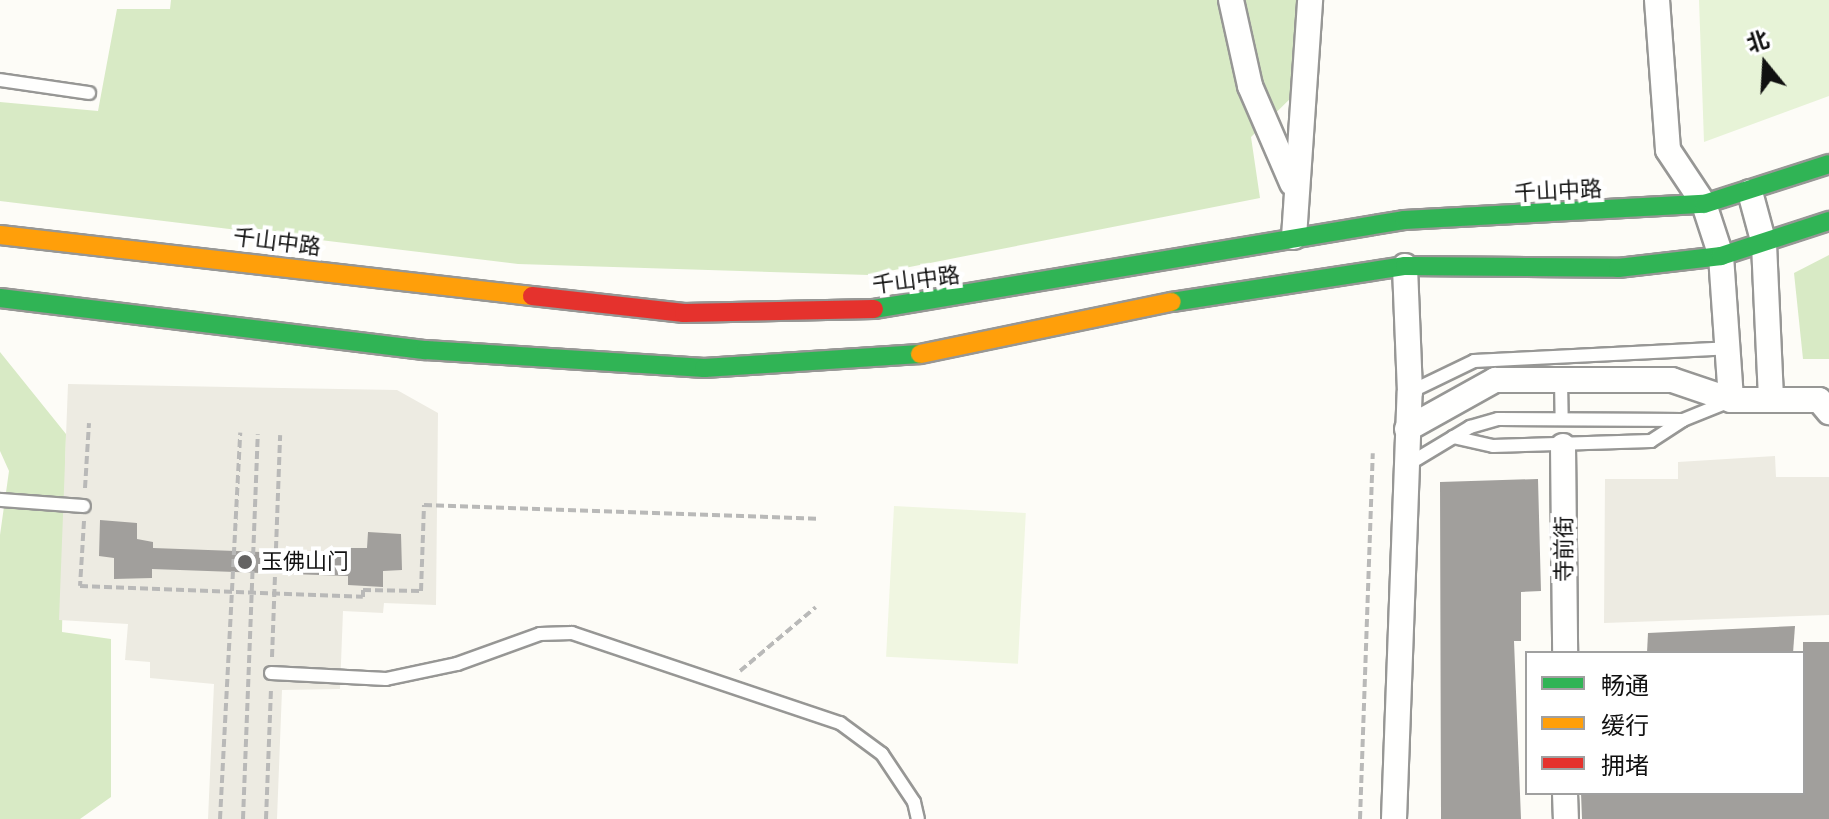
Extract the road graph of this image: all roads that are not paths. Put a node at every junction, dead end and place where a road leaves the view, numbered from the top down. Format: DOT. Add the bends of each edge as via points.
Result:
graph roads {
  1 [pos="1231,0"];
  2 [pos="1310,0"];
  3 [pos="1657,0"];
  4 [pos="0,80"];
  5 [pos="89,93"];
  6 [pos="1829,164"];
  7 [pos="1295,189"];
  8 [pos="1750,192"];
  9 [pos="1704,204"];
  10 [pos="1829,221"];
  11 [pos="0,235"];
  12 [pos="1294,237"];
  13 [pos="1764,244"];
  14 [pos="1721,256"];
  15 [pos="1405,266"];
  16 [pos="0,298"];
  17 [pos="1728,348"];
  18 [pos="1561,380"];
  19 [pos="1410,392"];
  20 [pos="1731,400"];
  21 [pos="1771,400"];
  22 [pos="1829,412"];
  23 [pos="1562,419"];
  24 [pos="1683,420"];
  25 [pos="1407,429"];
  26 [pos="1453,437"];
  27 [pos="1563,446"];
  28 [pos="1404,466"];
  29 [pos="0,500"];
  30 [pos="84,506"];
  31 [pos="1565,651"];
  32 [pos="271,673"];
  33 [pos="1565,795"];
  34 [pos="918,819"];
  35 [pos="1394,819"];
  36 [pos="1566,819"];
  1 -- 7 [label="street" via="1250,86"];
  2 -- 7 [label="street"];
  3 -- 9 [label="street" via="1668,150"];
  4 -- 5 [label="lane"];
  6 -- 8 [label="main road, 千山中路"];
  7 -- 12 [label="street"];
  8 -- 9 [label="main road, 千山中路"];
  8 -- 13 [label="street"];
  9 -- 12 [label="main road, 千山中路" via="1404,220"];
  9 -- 14 [label="street"];
  10 -- 13 [label="main road"];
  11 -- 12 [label="main road, 千山中路" via="684,313 845,313 975,297"];
  13 -- 14 [label="main road"];
  13 -- 21 [label="street"];
  14 -- 15 [label="main road" via="1618,268"];
  14 -- 17 [label="street"];
  15 -- 16 [label="main road" via="1271,282 904,357 704,368 426,350"];
  15 -- 19 [label="street"];
  17 -- 19 [label="lane" via="1474,361"];
  17 -- 20 [label="street"];
  18 -- 20 [label="street" via="1672,380"];
  18 -- 23 [label="lane"];
  18 -- 25 [label="street" via="1495,380"];
  19 -- 25 [label="street"];
  20 -- 21 [label="street"];
  20 -- 24 [label="lane"];
  21 -- 22 [label="street" via="1819,400"];
  23 -- 24 [label="lane"];
  23 -- 26 [label="lane" via="1498,419"];
  24 -- 27 [label="lane" via="1651,441"];
  25 -- 28 [label="street"];
  26 -- 27 [label="lane" via="1493,446"];
  26 -- 28 [label="lane"];
  27 -- 31 [label="street, 寺前街"];
  28 -- 35 [label="street"];
  29 -- 30 [label="lane"];
  32 -- 34 [label="lane" via="386,679 457,664 540,634 572,633 840,723 882,754 914,802"];
  33 -- 36 [label="street"];
}
